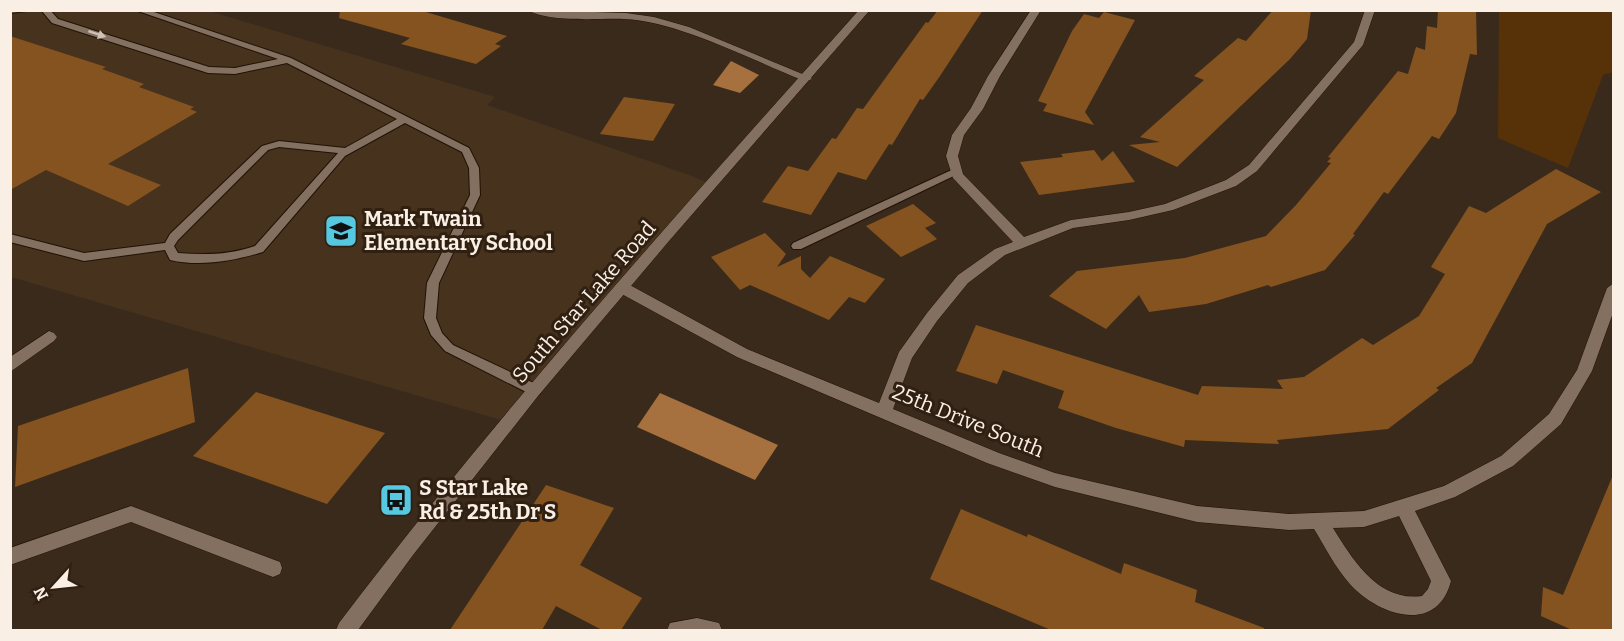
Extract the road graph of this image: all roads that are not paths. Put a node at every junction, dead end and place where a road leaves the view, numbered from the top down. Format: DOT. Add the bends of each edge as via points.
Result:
graph roads {
  1 [pos="31,10"];
  2 [pos="45,10"];
  3 [pos="139,10"];
  4 [pos="533,10"];
  5 [pos="865,10"];
  6 [pos="1036,10"];
  7 [pos="1370,10"];
  8 [pos="10,11"];
  9 [pos="288,60"];
  10 [pos="806,78"];
  11 [pos="404,119"];
  12 [pos="347,151"];
  13 [pos="956,171"];
  14 [pos="10,238"];
  15 [pos="1021,242"];
  16 [pos="168,246"];
  17 [pos="797,246"];
  18 [pos="622,288"];
  19 [pos="1614,288"];
  20 [pos="49,337"];
  21 [pos="10,366"];
  22 [pos="535,390"];
  23 [pos="884,411"];
  24 [pos="1403,506"];
  25 [pos="1319,521"];
  26 [pos="19,554"];
  27 [pos="10,568"];
  28 [pos="273,568"];
  29 [pos="346,630"];
  30 [pos="677,630"];
  31 [pos="712,630"];
  1 -- 8 [label="lane"];
  2 -- 9 [label="lane, one-way" via="55,21 208,70 235,70"];
  3 -- 9 [label="lane"];
  4 -- 10 [label="street" via="569,16 654,20"];
  5 -- 10 [label="street, South Star Lake Road"];
  6 -- 13 [label="street" via="958,135 952,156"];
  7 -- 15 [label="street" via="1359,43 1253,168 1231,183 1168,207 1071,225"];
  9 -- 11 [label="lane"];
  10 -- 18 [label="street, South Star Lake Road"];
  11 -- 12 [label="lane"];
  11 -- 22 [label="lane" via="466,150 474,168 475,195 433,283 430,318 437,335 449,348"];
  12 -- 16 [label="lane" via="279,144 265,148"];
  12 -- 16 [label="lane" via="259,249 210,260 174,257"];
  13 -- 15 [label="street"];
  13 -- 17 [label="lane"];
  14 -- 16 [label="lane" via="84,257"];
  15 -- 23 [label="street" via="963,279 905,356"];
  18 -- 22 [label="street, South Star Lake Road"];
  18 -- 23 [label="street, 25th Drive South" via="742,353"];
  19 -- 24 [label="street, 25th Drive South" via="1584,371 1555,419 1508,460 1449,492"];
  20 -- 21 [label="street"];
  22 -- 29 [label="street, South Star Lake Road" via="401,554"];
  23 -- 25 [label="street, 25th Drive South" via="1055,480 1197,514"];
  24 -- 25 [label="street, 25th Drive South" via="1364,519"];
  24 -- 25 [label="street" via="1441,581 1430,602 1418,606 1402,606 1368,591 1355,579"];
  26 -- 27 [label="street"];
  26 -- 28 [label="street" via="131,514"];
  30 -- 31 [label="street"];
}
